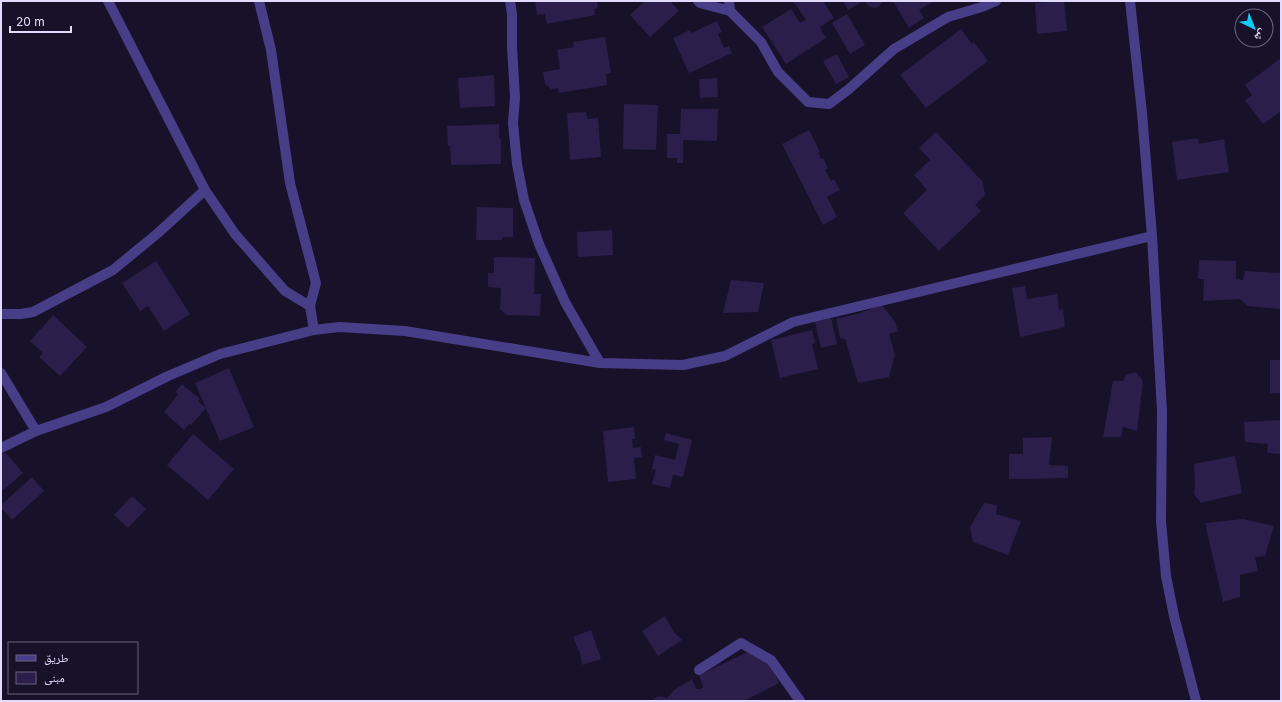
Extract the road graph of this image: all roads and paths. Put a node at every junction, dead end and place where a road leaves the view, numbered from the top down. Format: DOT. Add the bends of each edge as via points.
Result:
graph roads {
  1 [pos="108,1"];
  2 [pos="259,1"];
  3 [pos="510,1"];
  4 [pos="698,1"];
  5 [pos="996,1"];
  6 [pos="1130,1"];
  7 [pos="730,6"];
  8 [pos="205,190"];
  9 [pos="1152,236"];
  10 [pos="310,306"];
  11 [pos="1,314"];
  12 [pos="314,330"];
  13 [pos="600,363"];
  14 [pos="1,373"];
  15 [pos="36,431"];
  16 [pos="1,448"];
  17 [pos="699,670"];
  18 [pos="800,701"];
  19 [pos="1196,701"];
  1 -- 8 [label="street"];
  2 -- 10 [label="street" via="271,50 290,183 316,283"];
  3 -- 13 [label="street" via="515,98 513,123 524,200 539,244 565,302"];
  4 -- 7 [label="street"];
  5 -- 7 [label="street" via="948,17 894,49 829,104 808,102 778,72 761,42"];
  6 -- 9 [label="street"];
  8 -- 10 [label="street" via="235,234 285,291"];
  8 -- 11 [label="street" via="114,270 34,312"];
  9 -- 13 [label="street" via="793,322 725,356 683,365"];
  9 -- 19 [label="street" via="1162,411 1160,521 1166,576"];
  10 -- 12 [label="street"];
  12 -- 13 [label="street" via="339,328 405,331"];
  12 -- 15 [label="street" via="220,354 106,407"];
  14 -- 15 [label="street"];
  15 -- 16 [label="street"];
  17 -- 18 [label="street" via="741,643 771,660"];
}
